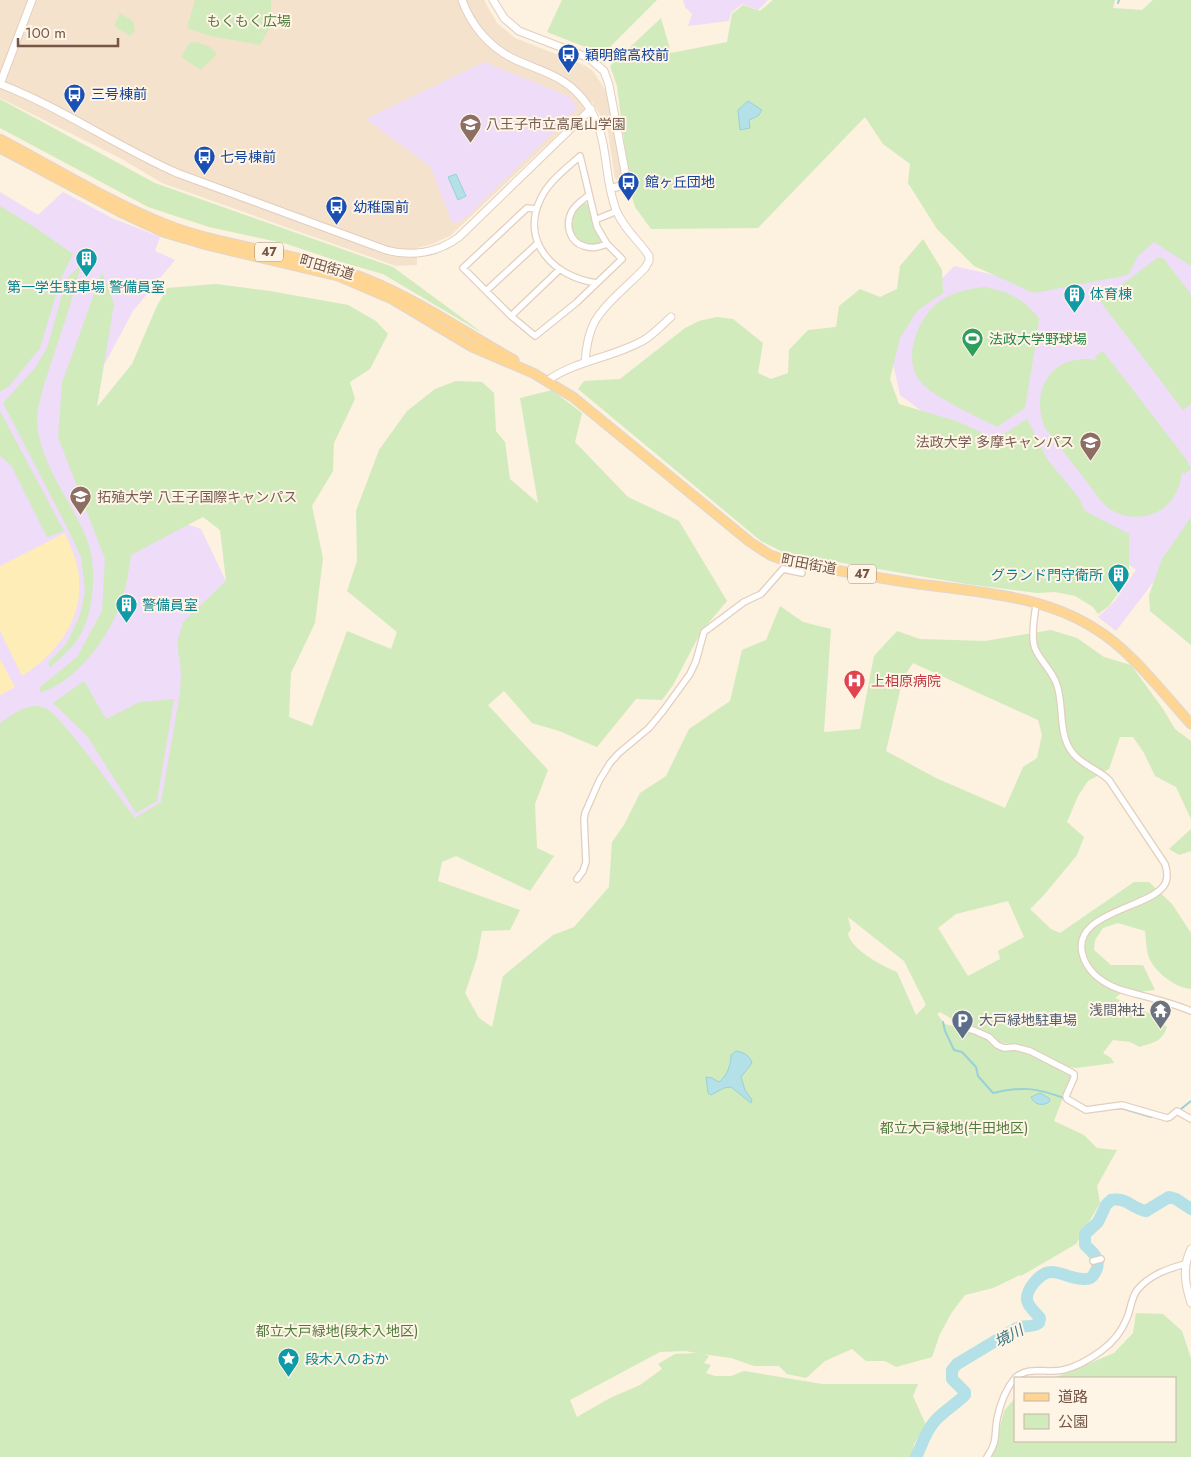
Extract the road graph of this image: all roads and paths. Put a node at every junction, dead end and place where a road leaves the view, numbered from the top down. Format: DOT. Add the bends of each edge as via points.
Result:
graph roads {
  1 [pos="32,0"];
  2 [pos="462,0"];
  3 [pos="493,0"];
  4 [pos="0,84"];
  5 [pos="590,109"];
  6 [pos="0,139"];
  7 [pos="0,148"];
  8 [pos="611,188"];
  9 [pos="589,195"];
  10 [pos="536,209"];
  11 [pos="617,211"];
  12 [pos="594,220"];
  13 [pos="187,236"];
  14 [pos="538,243"];
  15 [pos="607,244"];
  16 [pos="559,270"];
  17 [pos="597,283"];
  18 [pos="486,291"];
  19 [pos="510,316"];
  20 [pos="671,317"];
  21 [pos="586,362"];
  22 [pos="547,381"];
  23 [pos="802,573"];
  24 [pos="1036,602"];
  25 [pos="1191,724"];
  26 [pos="577,879"];
  27 [pos="1191,1011"];
  28 [pos="960,1028"];
  29 [pos="1191,1119"];
  30 [pos="1191,1249"];
  31 [pos="1101,1259"];
  32 [pos="1093,1261"];
  33 [pos="1185,1264"];
  34 [pos="1191,1303"];
  35 [pos="1016,1377"];
  36 [pos="1014,1379"];
  37 [pos="987,1457"];
  1 -- 4 [label="street"];
  2 -- 5 [label="street" via="475,26 493,46 512,58 560,78 579,94"];
  3 -- 8 [label="street" via="504,18 519,31 590,58 604,71 626,179 622,185"];
  4 -- 5 [label="street" via="185,177 386,250 409,254 437,249 458,238"];
  5 -- 8 [label="street" via="604,141"];
  6 -- 13 [label="main road, 町田街道 / 47"];
  7 -- 13 [label="main road, 町田街道 / 47" via="125,215 163,232"];
  8 -- 11 [label="street"];
  9 -- 10 [label="street" via="580,156 546,189"];
  9 -- 12 [label="street"];
  9 -- 15 [label="street" via="570,215 570,233 582,246 593,248"];
  10 -- 14 [label="street" via="534,229"];
  10 -- 18 [label="street" via="527,208 463,268"];
  11 -- 12 [label="street"];
  11 -- 21 [label="street" via="628,232 648,254 649,261 646,268 596,319 589,335"];
  12 -- 15 [label="street"];
  13 -- 22 [label="main road, 町田街道 / 47" via="293,261 352,281 421,311 472,347"];
  14 -- 16 [label="street"];
  14 -- 18 [label="street"];
  15 -- 17 [label="street" via="622,259"];
  16 -- 17 [label="street"];
  16 -- 19 [label="street"];
  17 -- 19 [label="street" via="535,336"];
  18 -- 19 [label="street"];
  20 -- 21 [label="street" via="643,341"];
  21 -- 22 [label="street"];
  22 -- 24 [label="main road, 町田街道 / 47" via="593,412 750,542 776,558"];
  23 -- 26 [label="street" via="783,569 761,594 744,602 704,632 690,674 649,728 619,753 599,781 584,819 586,862"];
  24 -- 25 [label="main road, 町田街道 / 47" via="1065,612 1104,634 1132,659"];
  24 -- 27 [label="street" via="1033,642 1058,688 1067,744 1079,760 1109,780 1167,871 1167,880 1160,890 1108,915 1088,931 1082,955 1093,972 1109,985"];
  28 -- 29 [label="street" via="974,1030 1004,1048 1030,1051 1071,1072 1074,1078 1067,1099 1086,1110 1122,1105 1167,1118 1177,1110"];
  30 -- 33 [label="street"];
  31 -- 32 [label="street"];
  33 -- 34 [label="street"];
  33 -- 35 [label="street" via="1163,1270 1137,1290 1127,1318 1112,1341 1091,1358 1064,1370 1031,1370"];
  36 -- 37 [label="street" via="1004,1393 997,1420 997,1436"];
}
